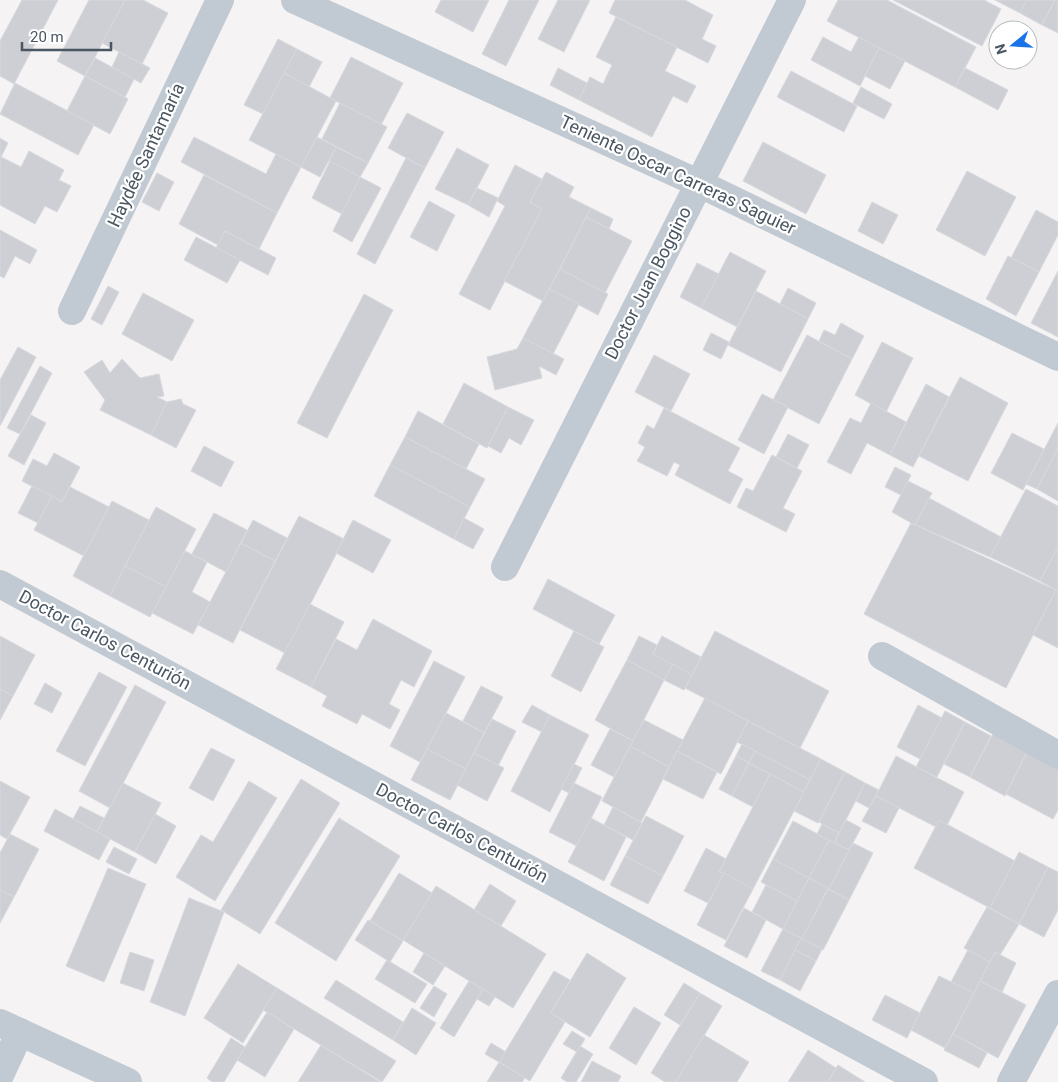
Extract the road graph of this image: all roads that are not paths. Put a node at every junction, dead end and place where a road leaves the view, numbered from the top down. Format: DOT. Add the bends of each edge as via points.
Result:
graph roads {
  1 [pos="220,0"];
  2 [pos="295,0"];
  3 [pos="792,0"];
  4 [pos="698,183"];
  5 [pos="72,311"];
  6 [pos="1058,357"];
  7 [pos="505,567"];
  8 [pos="0,584"];
  9 [pos="882,656"];
  10 [pos="1058,755"];
  11 [pos="1058,994"];
  12 [pos="10,1028"];
  13 [pos="0,1075"];
  14 [pos="128,1082"];
  15 [pos="924,1082"];
  16 [pos="1011,1082"];
  1 -- 5 [label="street, Haydée Santamaría"];
  2 -- 4 [label="street, Teniente Oscar Carreras Saguier"];
  3 -- 4 [label="street, Doctor Juan Boggino"];
  4 -- 6 [label="street, Teniente Oscar Carreras Saguier"];
  4 -- 7 [label="street, Doctor Juan Boggino"];
  8 -- 15 [label="street, Doctor Carlos Centurión"];
  9 -- 10 [label="street"];
  11 -- 16 [label="street"];
  12 -- 13 [label="street"];
  12 -- 14 [label="street"];
}
